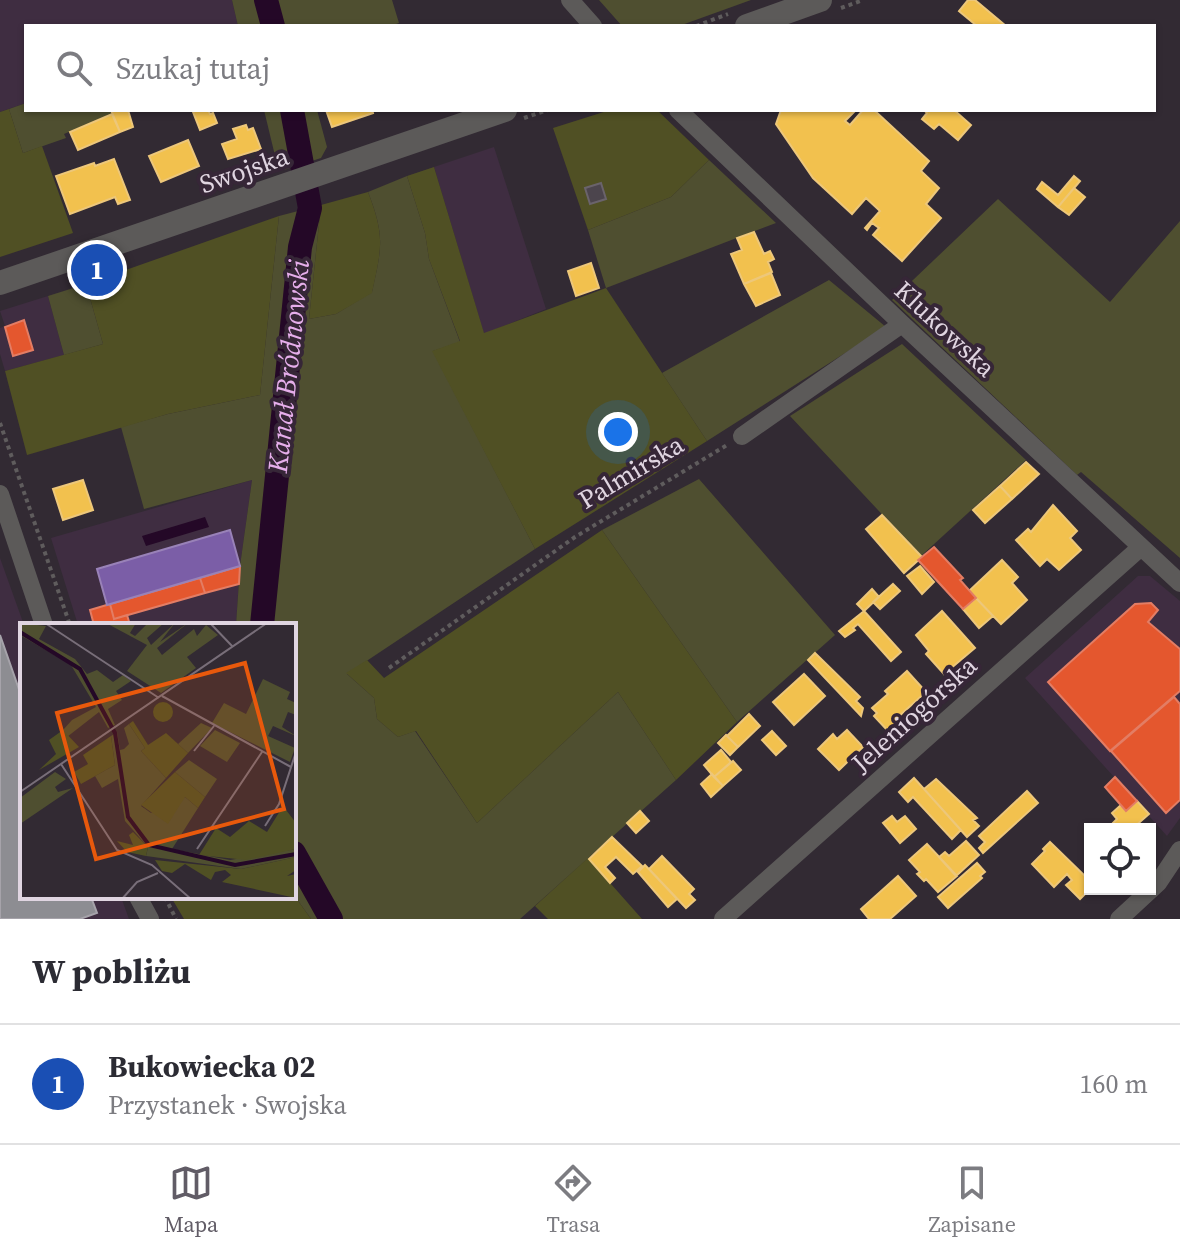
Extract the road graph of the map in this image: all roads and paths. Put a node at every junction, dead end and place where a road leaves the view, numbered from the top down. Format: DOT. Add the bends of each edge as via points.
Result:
graph roads {
  1 [pos="570,0"];
  2 [pos="820,0"];
  3 [pos="591,24"];
  4 [pos="753,24"];
  5 [pos="499,112"];
  6 [pos="680,112"];
  7 [pos="0,283"];
  8 [pos="902,324"];
  9 [pos="0,423"];
  10 [pos="742,436"];
  11 [pos="0,494"];
  12 [pos="1141,547"];
  13 [pos="1180,583"];
  14 [pos="43,623"];
  15 [pos="69,623"];
  16 [pos="389,668"];
  17 [pos="1180,850"];
  18 [pos="139,899"];
  19 [pos="166,899"];
  20 [pos="150,919"];
  21 [pos="176,919"];
  22 [pos="723,919"];
  23 [pos="1119,919"];
  1 -- 3 [label="street"];
  2 -- 4 [label="street"];
  5 -- 7 [label="street, Swojska"];
  6 -- 8 [label="street, Klukowska"];
  8 -- 10 [label="street"];
  8 -- 12 [label="street, Klukowska"];
  9 -- 15 [label="path"];
  10 -- 16 [label="path, Palmirska" via="575,537"];
  11 -- 14 [label="street"];
  12 -- 13 [label="street, Klukowska"];
  12 -- 22 [label="street, Jeleniogórska"];
  17 -- 23 [label="street" via="1158,883"];
  18 -- 20 [label="street"];
  19 -- 21 [label="path"];
}
